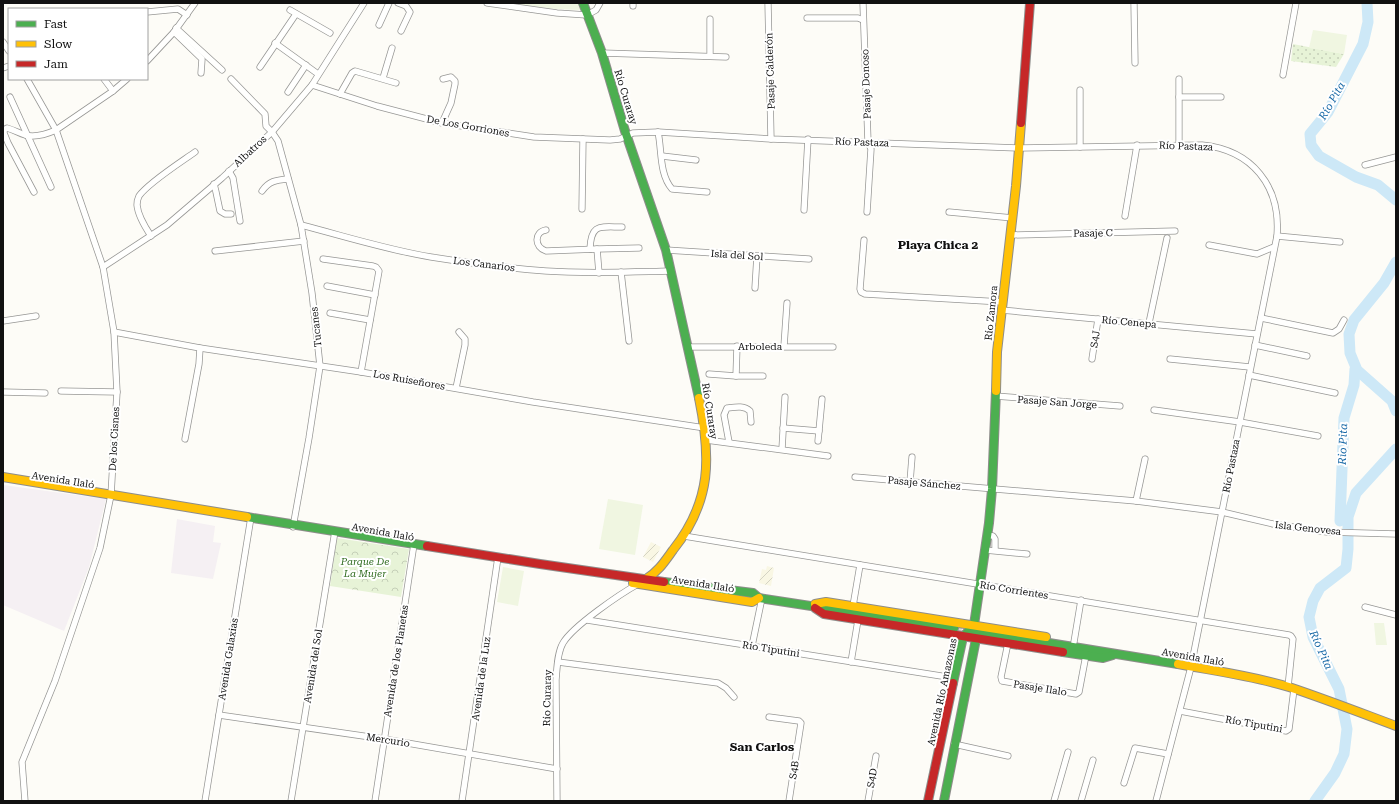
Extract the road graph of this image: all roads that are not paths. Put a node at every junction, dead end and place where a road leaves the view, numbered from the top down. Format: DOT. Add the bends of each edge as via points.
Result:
graph roads {
  1 [pos="195,3"];
  2 [pos="364,3"];
  3 [pos="389,3"];
  4 [pos="398,3"];
  5 [pos="487,3"];
  6 [pos="583,3"];
  7 [pos="600,3"];
  8 [pos="768,3"];
  9 [pos="863,3"];
  10 [pos="1030,3"];
  11 [pos="1134,3"];
  12 [pos="1296,3"];
  13 [pos="290,10"];
  14 [pos="148,12"];
  15 [pos="296,14"];
  16 [pos="187,15"];
  17 [pos="587,15"];
  18 [pos="807,18"];
  19 [pos="710,19"];
  20 [pos="863,20"];
  21 [pos="379,25"];
  22 [pos="175,30"];
  23 [pos="402,31"];
  24 [pos="330,33"];
  25 [pos="275,43"];
  26 [pos="392,48"];
  27 [pos="602,53"];
  28 [pos="710,56"];
  29 [pos="726,57"];
  30 [pos="148,60"];
  31 [pos="1135,63"];
  32 [pos="306,65"];
  33 [pos="260,67"];
  34 [pos="222,70"];
  35 [pos="201,73"];
  36 [pos="318,74"];
  37 [pos="1283,75"];
  38 [pos="383,78"];
  39 [pos="231,79"];
  40 [pos="443,79"];
  41 [pos="1179,79"];
  42 [pos="28,80"];
  43 [pos="105,80"];
  44 [pos="126,80"];
  45 [pos="396,83"];
  46 [pos="312,85"];
  47 [pos="1080,90"];
  48 [pos="113,91"];
  49 [pos="288,92"];
  50 [pos="340,94"];
  51 [pos="10,97"];
  52 [pos="1179,97"];
  53 [pos="1221,97"];
  54 [pos="442,123"];
  55 [pos="56,130"];
  56 [pos="272,132"];
  57 [pos="658,132"];
  58 [pos="27,136"];
  59 [pos="627,136"];
  60 [pos="583,139"];
  61 [pos="772,139"];
  62 [pos="808,139"];
  63 [pos="868,142"];
  64 [pos="1137,145"];
  65 [pos="1180,145"];
  66 [pos="1020,148"];
  67 [pos="1080,148"];
  68 [pos="195,152"];
  69 [pos="662,156"];
  70 [pos="1396,157"];
  71 [pos="696,160"];
  72 [pos="1365,165"];
  73 [pos="229,171"];
  74 [pos="288,179"];
  75 [pos="214,184"];
  76 [pos="51,187"];
  77 [pos="262,191"];
  78 [pos="34,192"];
  79 [pos="707,192"];
  80 [pos="582,209"];
  81 [pos="804,210"];
  82 [pos="868,212"];
  83 [pos="948,212"];
  84 [pos="231,214"];
  85 [pos="1125,216"];
  86 [pos="1013,218"];
  87 [pos="240,221"];
  88 [pos="302,225"];
  89 [pos="622,227"];
  90 [pos="546,230"];
  91 [pos="1175,231"];
  92 [pos="1011,235"];
  93 [pos="151,236"];
  94 [pos="1277,236"];
  95 [pos="1167,238"];
  96 [pos="864,240"];
  97 [pos="304,241"];
  98 [pos="1340,242"];
  99 [pos="1209,245"];
  100 [pos="1274,247"];
  101 [pos="638,248"];
  102 [pos="590,249"];
  103 [pos="597,249"];
  104 [pos="666,250"];
  105 [pos="215,251"];
  106 [pos="757,256"];
  107 [pos="323,259"];
  108 [pos="809,259"];
  109 [pos="103,267"];
  110 [pos="671,271"];
  111 [pos="621,272"];
  112 [pos="599,273"];
  113 [pos="328,286"];
  114 [pos="755,288"];
  115 [pos="375,295"];
  116 [pos="787,303"];
  117 [pos="1001,306"];
  118 [pos="330,313"];
  119 [pos="36,316"];
  120 [pos="1260,318"];
  121 [pos="1098,319"];
  122 [pos="370,320"];
  123 [pos="1344,320"];
  124 [pos="3,321"];
  125 [pos="1149,323"];
  126 [pos="114,332"];
  127 [pos="459,332"];
  128 [pos="1257,334"];
  129 [pos="628,341"];
  130 [pos="1254,345"];
  131 [pos="737,346"];
  132 [pos="784,346"];
  133 [pos="688,347"];
  134 [pos="833,347"];
  135 [pos="200,348"];
  136 [pos="1307,356"];
  137 [pos="1092,359"];
  138 [pos="1170,359"];
  139 [pos="320,366"];
  140 [pos="1250,367"];
  141 [pos="362,372"];
  142 [pos="708,374"];
  143 [pos="1249,375"];
  144 [pos="736,376"];
  145 [pos="763,376"];
  146 [pos="456,388"];
  147 [pos="61,391"];
  148 [pos="3,392"];
  149 [pos="117,392"];
  150 [pos="45,393"];
  151 [pos="1335,393"];
  152 [pos="994,396"];
  153 [pos="785,397"];
  154 [pos="822,399"];
  155 [pos="1120,406"];
  156 [pos="1154,410"];
  157 [pos="751,422"];
  158 [pos="1240,422"];
  159 [pos="705,428"];
  160 [pos="783,428"];
  161 [pos="819,431"];
  162 [pos="1318,436"];
  163 [pos="185,439"];
  164 [pos="706,440"];
  165 [pos="818,441"];
  166 [pos="729,442"];
  167 [pos="782,449"];
  168 [pos="828,456"];
  169 [pos="912,457"];
  170 [pos="1145,459"];
  171 [pos="855,477"];
  172 [pos="3,479"];
  173 [pos="910,482"];
  174 [pos="992,489"];
  175 [pos="110,496"];
  176 [pos="1136,501"];
  177 [pos="1222,512"];
  178 [pos="250,519"];
  179 [pos="294,526"];
  180 [pos="335,532"];
  181 [pos="1396,534"];
  182 [pos="987,535"];
  183 [pos="684,536"];
  184 [pos="414,546"];
  185 [pos="985,550"];
  186 [pos="995,550"];
  187 [pos="1027,554"];
  188 [pos="498,559"];
  189 [pos="860,565"];
  190 [pos="646,579"];
  191 [pos="638,584"];
  192 [pos="980,585"];
  193 [pos="760,598"];
  194 [pos="1081,600"];
  195 [pos="809,605"];
  196 [pos="853,606"];
  197 [pos="1365,607"];
  198 [pos="1396,615"];
  199 [pos="1201,619"];
  200 [pos="587,620"];
  201 [pos="858,620"];
  202 [pos="974,625"];
  203 [pos="954,628"];
  204 [pos="982,632"];
  205 [pos="964,637"];
  206 [pos="976,639"];
  207 [pos="1074,642"];
  208 [pos="1008,643"];
  209 [pos="752,646"];
  210 [pos="1116,654"];
  211 [pos="1086,656"];
  212 [pos="558,662"];
  213 [pos="851,662"];
  214 [pos="1191,667"];
  215 [pos="954,678"];
  216 [pos="1291,688"];
  217 [pos="734,697"];
  218 [pos="1180,711"];
  219 [pos="219,715"];
  220 [pos="769,717"];
  221 [pos="1396,726"];
  222 [pos="303,728"];
  223 [pos="384,739"];
  224 [pos="954,744"];
  225 [pos="1068,752"];
  226 [pos="470,753"];
  227 [pos="1168,754"];
  228 [pos="876,756"];
  229 [pos="1008,756"];
  230 [pos="1093,760"];
  231 [pos="557,769"];
  232 [pos="1124,783"];
  233 [pos="26,801"];
  234 [pos="205,801"];
  235 [pos="291,801"];
  236 [pos="375,801"];
  237 [pos="462,801"];
  238 [pos="557,801"];
  239 [pos="789,801"];
  240 [pos="868,801"];
  241 [pos="928,801"];
  242 [pos="944,801"];
  243 [pos="1054,801"];
  244 [pos="1081,801"];
  245 [pos="1156,801"];
  1 -- 16 [label="street"];
  2 -- 36 [label="street, Albatros"];
  3 -- 21 [label="street"];
  4 -- 23 [label="street" via="406,6 410,12"];
  5 -- 17 [label="street"];
  6 -- 17 [label="main road, Río Curaray"];
  7 -- 17 [label="street" via="596,10"];
  8 -- 61 [label="street, Pasaje Calderón"];
  9 -- 20 [label="street, Pasaje Donoso"];
  10 -- 66 [label="main road, Río Zamora"];
  11 -- 31 [label="street"];
  12 -- 37 [label="street"];
  13 -- 15 [label="street"];
  14 -- 16 [label="street" via="178,9"];
  15 -- 24 [label="street"];
  15 -- 25 [label="street"];
  16 -- 22 [label="street"];
  17 -- 27 [label="main road, Río Curaray"];
  18 -- 20 [label="street"];
  19 -- 28 [label="street"];
  20 -- 63 [label="street, Pasaje Donoso"];
  22 -- 30 [label="street"];
  22 -- 34 [label="street"];
  22 -- 35 [label="street" via="202,59"];
  25 -- 32 [label="street"];
  25 -- 33 [label="street"];
  26 -- 38 [label="street"];
  27 -- 28 [label="street"];
  27 -- 59 [label="main road, Río Curaray"];
  28 -- 29 [label="street"];
  32 -- 36 [label="street"];
  32 -- 49 [label="street"];
  36 -- 46 [label="street, Albatros"];
  38 -- 45 [label="street"];
  38 -- 50 [label="street" via="355,70"];
  39 -- 56 [label="street, Tucanes" via="266,116 266,126"];
  40 -- 54 [label="street" via="451,77 456,84"];
  41 -- 52 [label="street"];
  42 -- 55 [label="street, De los Cisnes"];
  43 -- 48 [label="street"];
  44 -- 48 [label="street"];
  46 -- 50 [label="street, De Los Gorriones"];
  46 -- 56 [label="street, Albatros"];
  47 -- 67 [label="street"];
  48 -- 55 [label="street"];
  50 -- 54 [label="street, De Los Gorriones"];
  51 -- 58 [label="street"];
  52 -- 53 [label="street"];
  52 -- 65 [label="street"];
  54 -- 60 [label="street, De Los Gorriones" via="534,137"];
  55 -- 58 [label="street"];
  55 -- 109 [label="street, De los Cisnes"];
  56 -- 73 [label="street, Albatros"];
  56 -- 74 [label="street, Tucanes" via="278,141"];
  57 -- 59 [label="street, Río Pastaza" via="633,133"];
  57 -- 61 [label="street, Río Pastaza"];
  57 -- 69 [label="street"];
  58 -- 76 [label="street"];
  58 -- 78 [label="street" via="7,128 4,130"];
  59 -- 60 [label="street, De Los Gorriones" via="610,140"];
  59 -- 104 [label="main road, Río Curaray"];
  60 -- 80 [label="street"];
  61 -- 62 [label="street, Río Pastaza"];
  62 -- 63 [label="street, Río Pastaza"];
  62 -- 81 [label="street"];
  63 -- 66 [label="street, Río Pastaza"];
  63 -- 82 [label="street, Pasaje Donoso" via="871,149"];
  64 -- 65 [label="street, Río Pastaza"];
  64 -- 67 [label="street, Río Pastaza"];
  64 -- 85 [label="street"];
  65 -- 94 [label="street, Río Pastaza" via="1226,149 1256,169 1270,189 1274,200"];
  66 -- 67 [label="street, Río Pastaza"];
  66 -- 86 [label="main road, Río Zamora"];
  68 -- 93 [label="street" via="138,197 137,205 143,224"];
  69 -- 71 [label="street"];
  69 -- 79 [label="street" via="664,175 672,189"];
  70 -- 72 [label="street"];
  73 -- 75 [label="street, Albatros"];
  73 -- 87 [label="street" via="233,178"];
  74 -- 77 [label="street" via="266,185"];
  74 -- 88 [label="street, Tucanes"];
  75 -- 84 [label="street" via="220,211"];
  75 -- 93 [label="street, Albatros"];
  83 -- 86 [label="street"];
  86 -- 92 [label="main road, Río Zamora"];
  88 -- 97 [label="street, Tucanes"];
  88 -- 112 [label="street, Los Canarios" via="430,257 545,271"];
  89 -- 102 [label="street" via="594,230"];
  90 -- 102 [label="street" via="539,234 537,241 540,249"];
  91 -- 92 [label="street, Pasaje C"];
  92 -- 117 [label="main road, Río Zamora"];
  93 -- 109 [label="street, Albatros"];
  94 -- 98 [label="street"];
  94 -- 100 [label="street, Río Pastaza"];
  95 -- 125 [label="street"];
  96 -- 117 [label="street, Río Cenepa" via="860,289 865,294"];
  97 -- 105 [label="street"];
  97 -- 139 [label="street, Tucanes"];
  99 -- 100 [label="street" via="1257,254"];
  100 -- 120 [label="street, Río Pastaza"];
  101 -- 103 [label="street"];
  102 -- 103 [label="street"];
  103 -- 112 [label="street"];
  104 -- 106 [label="street, Isla del Sol"];
  104 -- 110 [label="main road, Río Curaray"];
  106 -- 108 [label="street, Isla del Sol"];
  106 -- 114 [label="street"];
  107 -- 115 [label="street" via="376,267 379,271"];
  109 -- 126 [label="street, De los Cisnes"];
  110 -- 111 [label="street, Los Canarios"];
  110 -- 133 [label="main road, Río Curaray"];
  111 -- 112 [label="street, Los Canarios"];
  111 -- 129 [label="street"];
  113 -- 115 [label="street"];
  115 -- 122 [label="street"];
  116 -- 132 [label="street"];
  117 -- 121 [label="street, Río Cenepa"];
  117 -- 152 [label="main road, Río Zamora"];
  118 -- 122 [label="street"];
  119 -- 124 [label="street"];
  120 -- 123 [label="street" via="1332,333 1339,329"];
  120 -- 128 [label="street, Río Pastaza"];
  121 -- 125 [label="street, Río Cenepa"];
  121 -- 137 [label="street, S4J"];
  122 -- 141 [label="street"];
  125 -- 128 [label="street, Río Cenepa"];
  126 -- 135 [label="street, Los Ruiseñores"];
  126 -- 149 [label="street, De los Cisnes"];
  127 -- 146 [label="street" via="465,339 465,345"];
  128 -- 130 [label="street, Río Pastaza"];
  130 -- 136 [label="street"];
  130 -- 140 [label="street, Río Pastaza"];
  131 -- 132 [label="street, Arboleda"];
  131 -- 133 [label="street, Arboleda"];
  131 -- 144 [label="street"];
  132 -- 134 [label="street, Arboleda"];
  133 -- 159 [label="main road, Río Curaray"];
  135 -- 139 [label="street, Los Ruiseñores"];
  135 -- 163 [label="street"];
  138 -- 140 [label="street"];
  139 -- 141 [label="street, Los Ruiseñores"];
  139 -- 179 [label="street, Tucanes"];
  140 -- 143 [label="street, Río Pastaza"];
  141 -- 146 [label="street, Los Ruiseñores"];
  142 -- 144 [label="street"];
  143 -- 151 [label="street"];
  143 -- 158 [label="street, Río Pastaza"];
  144 -- 145 [label="street"];
  146 -- 159 [label="street, Los Ruiseñores"];
  147 -- 149 [label="street"];
  148 -- 150 [label="street"];
  149 -- 175 [label="street, De los Cisnes"];
  152 -- 155 [label="street, Pasaje San Jorge"];
  152 -- 174 [label="main road, Río Zamora"];
  153 -- 160 [label="street"];
  154 -- 161 [label="street"];
  156 -- 158 [label="street"];
  157 -- 166 [label="street" via="748,408 727,408 724,415"];
  158 -- 162 [label="street"];
  158 -- 177 [label="street, Río Pastaza"];
  159 -- 164 [label="main road, Río Curaray"];
  160 -- 161 [label="street"];
  160 -- 167 [label="street"];
  161 -- 165 [label="street"];
  164 -- 166 [label="street"];
  164 -- 183 [label="main road, Río Curaray" via="700,503"];
  166 -- 167 [label="street"];
  167 -- 168 [label="street"];
  169 -- 173 [label="street"];
  170 -- 176 [label="street"];
  171 -- 173 [label="street, Pasaje Sánchez"];
  172 -- 175 [label="main road, Avenida Ilaló"];
  173 -- 174 [label="street, Pasaje Sánchez"];
  174 -- 176 [label="street, Pasaje Sánchez"];
  174 -- 182 [label="main road, Río Zamora"];
  175 -- 178 [label="main road, Avenida Ilaló"];
  175 -- 233 [label="street, De los Cisnes" via="100,548 55,681 22,762"];
  176 -- 177 [label="street, Isla Genovesa"];
  177 -- 181 [label="street, Isla Genovesa" via="1273,524 1327,532"];
  177 -- 199 [label="street, Río Pastaza"];
  178 -- 179 [label="main road, Avenida Ilaló"];
  178 -- 219 [label="street, Avenida Galaxias"];
  179 -- 180 [label="main road, Avenida Ilaló"];
  180 -- 184 [label="main road, Avenida Ilaló"];
  180 -- 222 [label="street, Avenida del Sol"];
  182 -- 185 [label="main road, Río Zamora"];
  182 -- 186 [label="street" via="995,539"];
  183 -- 189 [label="street, Río Corrientes"];
  183 -- 190 [label="main road, Río Curaray" via="661,567 653,576"];
  184 -- 188 [label="main road, Avenida Ilaló"];
  184 -- 223 [label="street, Avenida de los Planetas"];
  185 -- 186 [label="street"];
  185 -- 192 [label="main road, Río Zamora"];
  186 -- 187 [label="street"];
  188 -- 190 [label="main road, Avenida Ilaló"];
  188 -- 191 [label="main road, Avenida Ilaló"];
  188 -- 226 [label="street, Avenida de la Luz"];
  189 -- 192 [label="street, Río Corrientes"];
  189 -- 196 [label="street"];
  190 -- 191 [label="street, Río Curaray"];
  190 -- 193 [label="main road, Avenida Ilaló" via="753,593"];
  191 -- 193 [label="main road, Avenida Ilaló" via="752,602"];
  191 -- 200 [label="street, Río Curaray"];
  192 -- 194 [label="street, Río Corrientes"];
  192 -- 202 [label="main road, Río Zamora"];
  193 -- 195 [label="main road, Avenida Ilaló"];
  193 -- 209 [label="street"];
  194 -- 199 [label="street, Río Corrientes"];
  194 -- 207 [label="street"];
  195 -- 196 [label="main road" via="826,602"];
  195 -- 201 [label="main road" via="824,614"];
  195 -- 203 [label="main road, Avenida Ilaló"];
  196 -- 202 [label="main road"];
  197 -- 198 [label="street"];
  199 -- 214 [label="street, Río Pastaza"];
  199 -- 216 [label="street, Río Corrientes" via="1291,636"];
  200 -- 209 [label="street, Río Tiputini"];
  200 -- 212 [label="street, Río Curaray" via="564,642"];
  201 -- 205 [label="main road"];
  201 -- 213 [label="street"];
  202 -- 205 [label="main road, Avenida Río Amazonas"];
  202 -- 206 [label="main road"];
  202 -- 207 [label="main road"];
  204 -- 210 [label="main road, Avenida Ilaló"];
  205 -- 206 [label="main road"];
  205 -- 215 [label="main road, Avenida Río Amazonas"];
  206 -- 208 [label="main road"];
  206 -- 224 [label="main road"];
  207 -- 210 [label="main road" via="1103,647"];
  208 -- 211 [label="main road"];
  208 -- 211 [label="street, Pasaje Ilalo" via="1002,681 1076,694 1079,692"];
  209 -- 213 [label="street, Río Tiputini"];
  210 -- 211 [label="main road" via="1103,658"];
  210 -- 214 [label="main road, Avenida Ilaló"];
  212 -- 217 [label="street" via="718,683"];
  212 -- 231 [label="street, Río Curaray" via="555,708"];
  213 -- 215 [label="street, Río Tiputini"];
  214 -- 216 [label="main road, Avenida Ilaló"];
  214 -- 218 [label="street, Río Pastaza"];
  215 -- 241 [label="main road, Avenida Río Amazonas"];
  216 -- 218 [label="street, Río Tiputini" via="1286,731"];
  216 -- 221 [label="main road, Avenida Ilaló"];
  218 -- 227 [label="street, Río Pastaza"];
  219 -- 222 [label="street, Mercurio"];
  219 -- 234 [label="street, Avenida Galaxias"];
  220 -- 239 [label="street, S4B" via="801,723"];
  222 -- 223 [label="street, Mercurio"];
  222 -- 235 [label="street, Avenida del Sol"];
  223 -- 226 [label="street, Mercurio"];
  223 -- 236 [label="street, Avenida de los Planetas"];
  224 -- 229 [label="street"];
  224 -- 242 [label="main road"];
  225 -- 243 [label="street"];
  226 -- 231 [label="street, Mercurio"];
  226 -- 237 [label="street, Avenida de la Luz"];
  227 -- 232 [label="street" via="1135,748"];
  227 -- 245 [label="street, Río Pastaza"];
  228 -- 240 [label="street, S4D"];
  230 -- 244 [label="street"];
  231 -- 238 [label="street, Río Curaray"];
}
